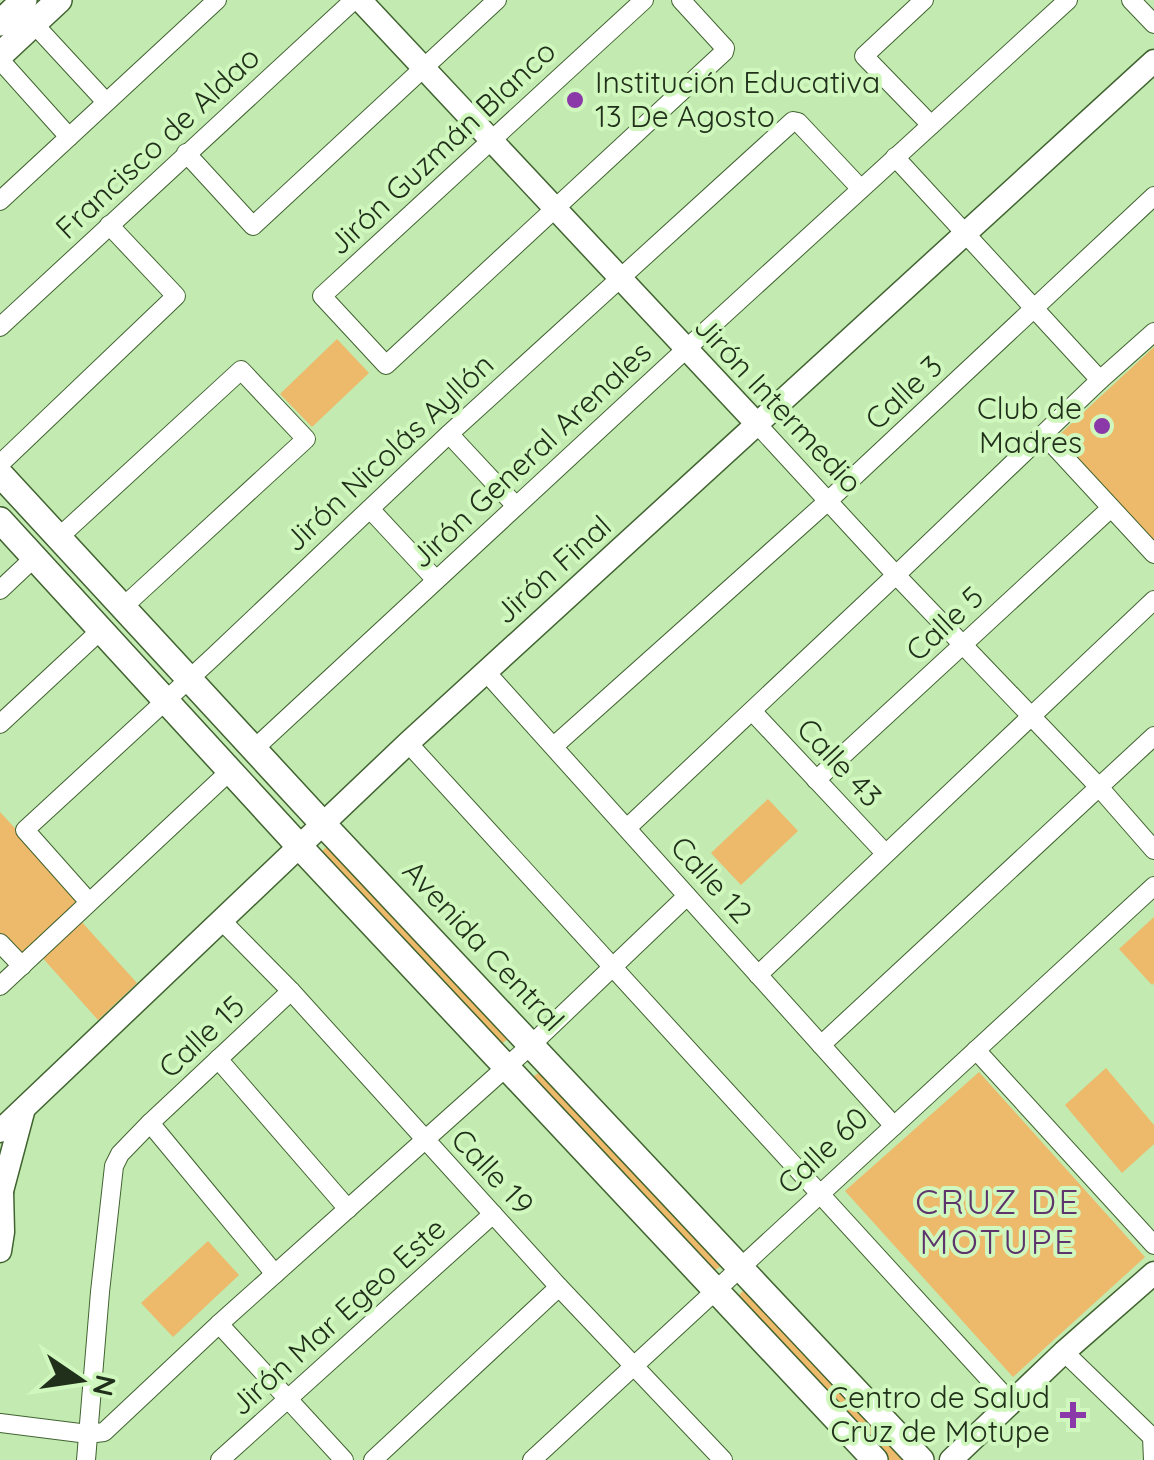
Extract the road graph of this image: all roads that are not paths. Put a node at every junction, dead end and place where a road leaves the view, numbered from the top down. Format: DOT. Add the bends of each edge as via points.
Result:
graph roads {
  1 [pos="60,0"];
  2 [pos="217,0"];
  3 [pos="357,0"];
  4 [pos="497,0"];
  5 [pos="644,0"];
  6 [pos="681,0"];
  7 [pos="924,0"];
  8 [pos="1068,0"];
  9 [pos="1131,0"];
  10 [pos="29,12"];
  11 [pos="0,22"];
  12 [pos="1154,24"];
  13 [pos="0,57"];
  14 [pos="1154,61"];
  15 [pos="424,70"];
  16 [pos="106,102"];
  17 [pos="931,125"];
  18 [pos="69,137"];
  19 [pos="491,141"];
  20 [pos="186,153"];
  21 [pos="895,157"];
  22 [pos="861,189"];
  23 [pos="1154,196"];
  24 [pos="0,201"];
  25 [pos="554,210"];
  26 [pos="109,225"];
  27 [pos="965,235"];
  28 [pos="620,279"];
  29 [pos="1034,309"];
  30 [pos="0,326"];
  31 [pos="1154,332"];
  32 [pos="686,350"];
  33 [pos="1100,380"];
  34 [pos="757,424"];
  35 [pos="449,434"];
  36 [pos="1044,435"];
  37 [pos="0,464"];
  38 [pos="0,474"];
  39 [pos="828,502"];
  40 [pos="516,506"];
  41 [pos="370,508"];
  42 [pos="1111,508"];
  43 [pos="0,520"];
  44 [pos="58,538"];
  45 [pos="1154,554"];
  46 [pos="34,557"];
  47 [pos="896,576"];
  48 [pos="436,580"];
  49 [pos="0,590"];
  50 [pos="1154,600"];
  51 [pos="123,608"];
  52 [pos="101,630"];
  53 [pos="963,645"];
  54 [pos="486,672"];
  55 [pos="190,679"];
  56 [pos="166,700"];
  57 [pos="752,711"];
  58 [pos="1031,718"];
  59 [pos="0,724"];
  60 [pos="1154,736"];
  61 [pos="408,743"];
  62 [pos="554,746"];
  63 [pos="254,749"];
  64 [pos="230,771"];
  65 [pos="816,780"];
  66 [pos="1099,787"];
  67 [pos="323,824"];
  68 [pos="626,828"];
  69 [pos="299,846"];
  70 [pos="1154,850"];
  71 [pos="885,854"];
  72 [pos="1154,886"];
  73 [pos="688,896"];
  74 [pos="89,902"];
  75 [pos="221,920"];
  76 [pos="0,943"];
  77 [pos="22,966"];
  78 [pos="612,967"];
  79 [pos="758,975"];
  80 [pos="0,986"];
  81 [pos="291,991"];
  82 [pos="531,1045"];
  83 [pos="822,1045"];
  84 [pos="976,1050"];
  85 [pos="218,1060"];
  86 [pos="506,1066"];
  87 [pos="24,1109"];
  88 [pos="150,1124"];
  89 [pos="894,1126"];
  90 [pos="0,1132"];
  91 [pos="426,1141"];
  92 [pos="1,1188"];
  93 [pos="820,1194"];
  94 [pos="348,1209"];
  95 [pos="493,1214"];
  96 [pos="1154,1245"];
  97 [pos="0,1251"];
  98 [pos="740,1268"];
  99 [pos="1154,1273"];
  100 [pos="275,1274"];
  101 [pos="559,1286"];
  102 [pos="715,1292"];
  103 [pos="218,1324"];
  104 [pos="1064,1352"];
  105 [pos="635,1365"];
  106 [pos="287,1401"];
  107 [pos="1011,1403"];
  108 [pos="0,1423"];
  109 [pos="88,1434"];
  110 [pos="1153,1437"];
  111 [pos="86,1460"];
  112 [pos="220,1460"];
  113 [pos="344,1460"];
  114 [pos="373,1460"];
  115 [pos="532,1460"];
  116 [pos="723,1460"];
  117 [pos="875,1460"];
  118 [pos="921,1460"];
  119 [pos="951,1460"];
  120 [pos="1153,1460"];
  1 -- 10 [label="main road"];
  2 -- 16 [label="street"];
  3 -- 15 [label="street, Jirón Intermedio"];
  3 -- 20 [label="street, Francisco de Aldao"];
  4 -- 15 [label="street"];
  5 -- 19 [label="street, Jirón Guzmán Blanco"];
  6 -- 25 [label="street" via="725,50"];
  7 -- 17 [label="street" via="864,56"];
  8 -- 17 [label="street, Jirón General Arenales"];
  9 -- 12 [label="street"];
  10 -- 11 [label="main road"];
  10 -- 13 [label="main road"];
  10 -- 16 [label="street"];
  13 -- 18 [label="street"];
  14 -- 27 [label="street, Jirón Final"];
  15 -- 19 [label="street, Jirón Intermedio"];
  15 -- 20 [label="street" via="253,226"];
  16 -- 18 [label="street"];
  17 -- 21 [label="street, Jirón General Arenales"];
  18 -- 24 [label="street"];
  19 -- 25 [label="street, Jirón Intermedio"];
  19 -- 25 [label="street, Jirón Guzmán Blanco" via="322,296 386,365"];
  20 -- 26 [label="street, Francisco de Aldao"];
  21 -- 22 [label="street, Jirón General Arenales"];
  21 -- 27 [label="street"];
  22 -- 28 [label="street, Jirón Nicolás Ayllón" via="795,121"];
  22 -- 32 [label="street, Jirón General Arenales"];
  23 -- 29 [label="street, Calle 3"];
  25 -- 28 [label="street, Jirón Intermedio"];
  26 -- 30 [label="street, Francisco de Aldao"];
  26 -- 37 [label="street" via="176,296"];
  27 -- 29 [label="street"];
  27 -- 34 [label="street, Jirón Final"];
  28 -- 32 [label="street, Jirón Intermedio"];
  28 -- 35 [label="street, Jirón Nicolás Ayllón"];
  29 -- 33 [label="street"];
  29 -- 39 [label="street, Calle 3"];
  31 -- 33 [label="street"];
  32 -- 34 [label="street, Jirón Intermedio"];
  32 -- 40 [label="street, Jirón General Arenales"];
  33 -- 36 [label="street"];
  34 -- 39 [label="street, Jirón Intermedio"];
  34 -- 54 [label="street, Jirón Final"];
  35 -- 40 [label="street"];
  35 -- 41 [label="street, Jirón Nicolás Ayllón"];
  36 -- 42 [label="street"];
  36 -- 47 [label="street"];
  38 -- 44 [label="main road, Avenida Central"];
  39 -- 47 [label="street, Jirón Intermedio"];
  39 -- 62 [label="street, Calle 3"];
  40 -- 48 [label="street, Jirón General Arenales"];
  41 -- 48 [label="street"];
  41 -- 55 [label="street, Jirón Nicolás Ayllón"];
  42 -- 45 [label="street"];
  42 -- 53 [label="street, Calle 5"];
  43 -- 46 [label="main road"];
  44 -- 51 [label="main road, Avenida Central"];
  44 -- 51 [label="street" via="241,370 306,438"];
  46 -- 49 [label="street"];
  46 -- 52 [label="main road"];
  47 -- 53 [label="street, Jirón Intermedio"];
  47 -- 57 [label="street"];
  48 -- 63 [label="street, Jirón General Arenales"];
  50 -- 58 [label="street"];
  51 -- 55 [label="main road, Avenida Central"];
  52 -- 56 [label="main road"];
  52 -- 59 [label="street"];
  53 -- 58 [label="street, Jirón Intermedio"];
  53 -- 65 [label="street, Calle 5"];
  54 -- 61 [label="street, Jirón Final"];
  54 -- 62 [label="street, Calle 12"];
  55 -- 56 [label="street, Jirón Nicolás Ayllón"];
  55 -- 63 [label="main road, Avenida Central"];
  56 -- 64 [label="main road"];
  56 -- 74 [label="street, Jirón Nicolás Ayllón" via="25,830"];
  57 -- 65 [label="street, Calle 43"];
  57 -- 68 [label="street"];
  58 -- 66 [label="street, Jirón Intermedio"];
  58 -- 71 [label="street"];
  60 -- 66 [label="street"];
  61 -- 67 [label="street, Jirón Final"];
  61 -- 78 [label="street"];
  62 -- 68 [label="street, Calle 12"];
  63 -- 67 [label="main road, Avenida Central"];
  64 -- 69 [label="main road"];
  64 -- 74 [label="street"];
  65 -- 71 [label="street, Calle 43"];
  66 -- 70 [label="street, Jirón Intermedio"];
  66 -- 83 [label="street"];
  67 -- 69 [label="street, Jirón Final"];
  67 -- 82 [label="main road, Avenida Central"];
  68 -- 73 [label="street, Calle 12"];
  69 -- 75 [label="street, Jirón Final"];
  69 -- 86 [label="main road"];
  71 -- 79 [label="street"];
  72 -- 84 [label="street, Calle 60"];
  73 -- 78 [label="street"];
  73 -- 79 [label="street, Calle 12"];
  74 -- 77 [label="street"];
  75 -- 81 [label="street, Calle 19"];
  75 -- 87 [label="street, Jirón Final"];
  76 -- 77 [label="street"];
  77 -- 80 [label="street"];
  78 -- 82 [label="street"];
  78 -- 93 [label="street"];
  79 -- 83 [label="street, Calle 12"];
  81 -- 85 [label="street, Calle 15"];
  81 -- 91 [label="street, Calle 19"];
  82 -- 86 [label="street"];
  82 -- 98 [label="main road, Avenida Central"];
  83 -- 89 [label="street, Calle 12"];
  84 -- 89 [label="street, Calle 60"];
  84 -- 96 [label="street"];
  85 -- 88 [label="street, Calle 15"];
  85 -- 94 [label="street"];
  86 -- 91 [label="street"];
  86 -- 102 [label="main road"];
  87 -- 90 [label="street, Jirón Final"];
  87 -- 92 [label="street"];
  88 -- 100 [label="street"];
  88 -- 109 [label="street, Calle 15" via="114,1166"];
  89 -- 93 [label="street, Calle 60"];
  91 -- 94 [label="street"];
  91 -- 95 [label="street, Calle 19"];
  92 -- 97 [label="street"];
  93 -- 98 [label="street, Calle 60"];
  93 -- 107 [label="street"];
  94 -- 100 [label="street"];
  95 -- 101 [label="street, Calle 19"];
  95 -- 106 [label="street, Jirón Mar Egeo Este"];
  98 -- 102 [label="street, Calle 60"];
  98 -- 118 [label="main road, Avenida Central"];
  99 -- 104 [label="street"];
  100 -- 103 [label="street"];
  101 -- 105 [label="street, Calle 19"];
  101 -- 114 [label="street"];
  102 -- 105 [label="street, Calle 60"];
  102 -- 117 [label="main road"];
  103 -- 106 [label="street"];
  103 -- 109 [label="street" via="104,1432"];
  104 -- 107 [label="street"];
  104 -- 110 [label="street"];
  105 -- 115 [label="street, Calle 60"];
  105 -- 116 [label="street, Calle 19"];
  106 -- 112 [label="street, Jirón Mar Egeo Este"];
  106 -- 113 [label="street"];
  107 -- 119 [label="street"];
  108 -- 109 [label="street"];
  109 -- 111 [label="street, Calle 15"];
  110 -- 120 [label="street"];
}
